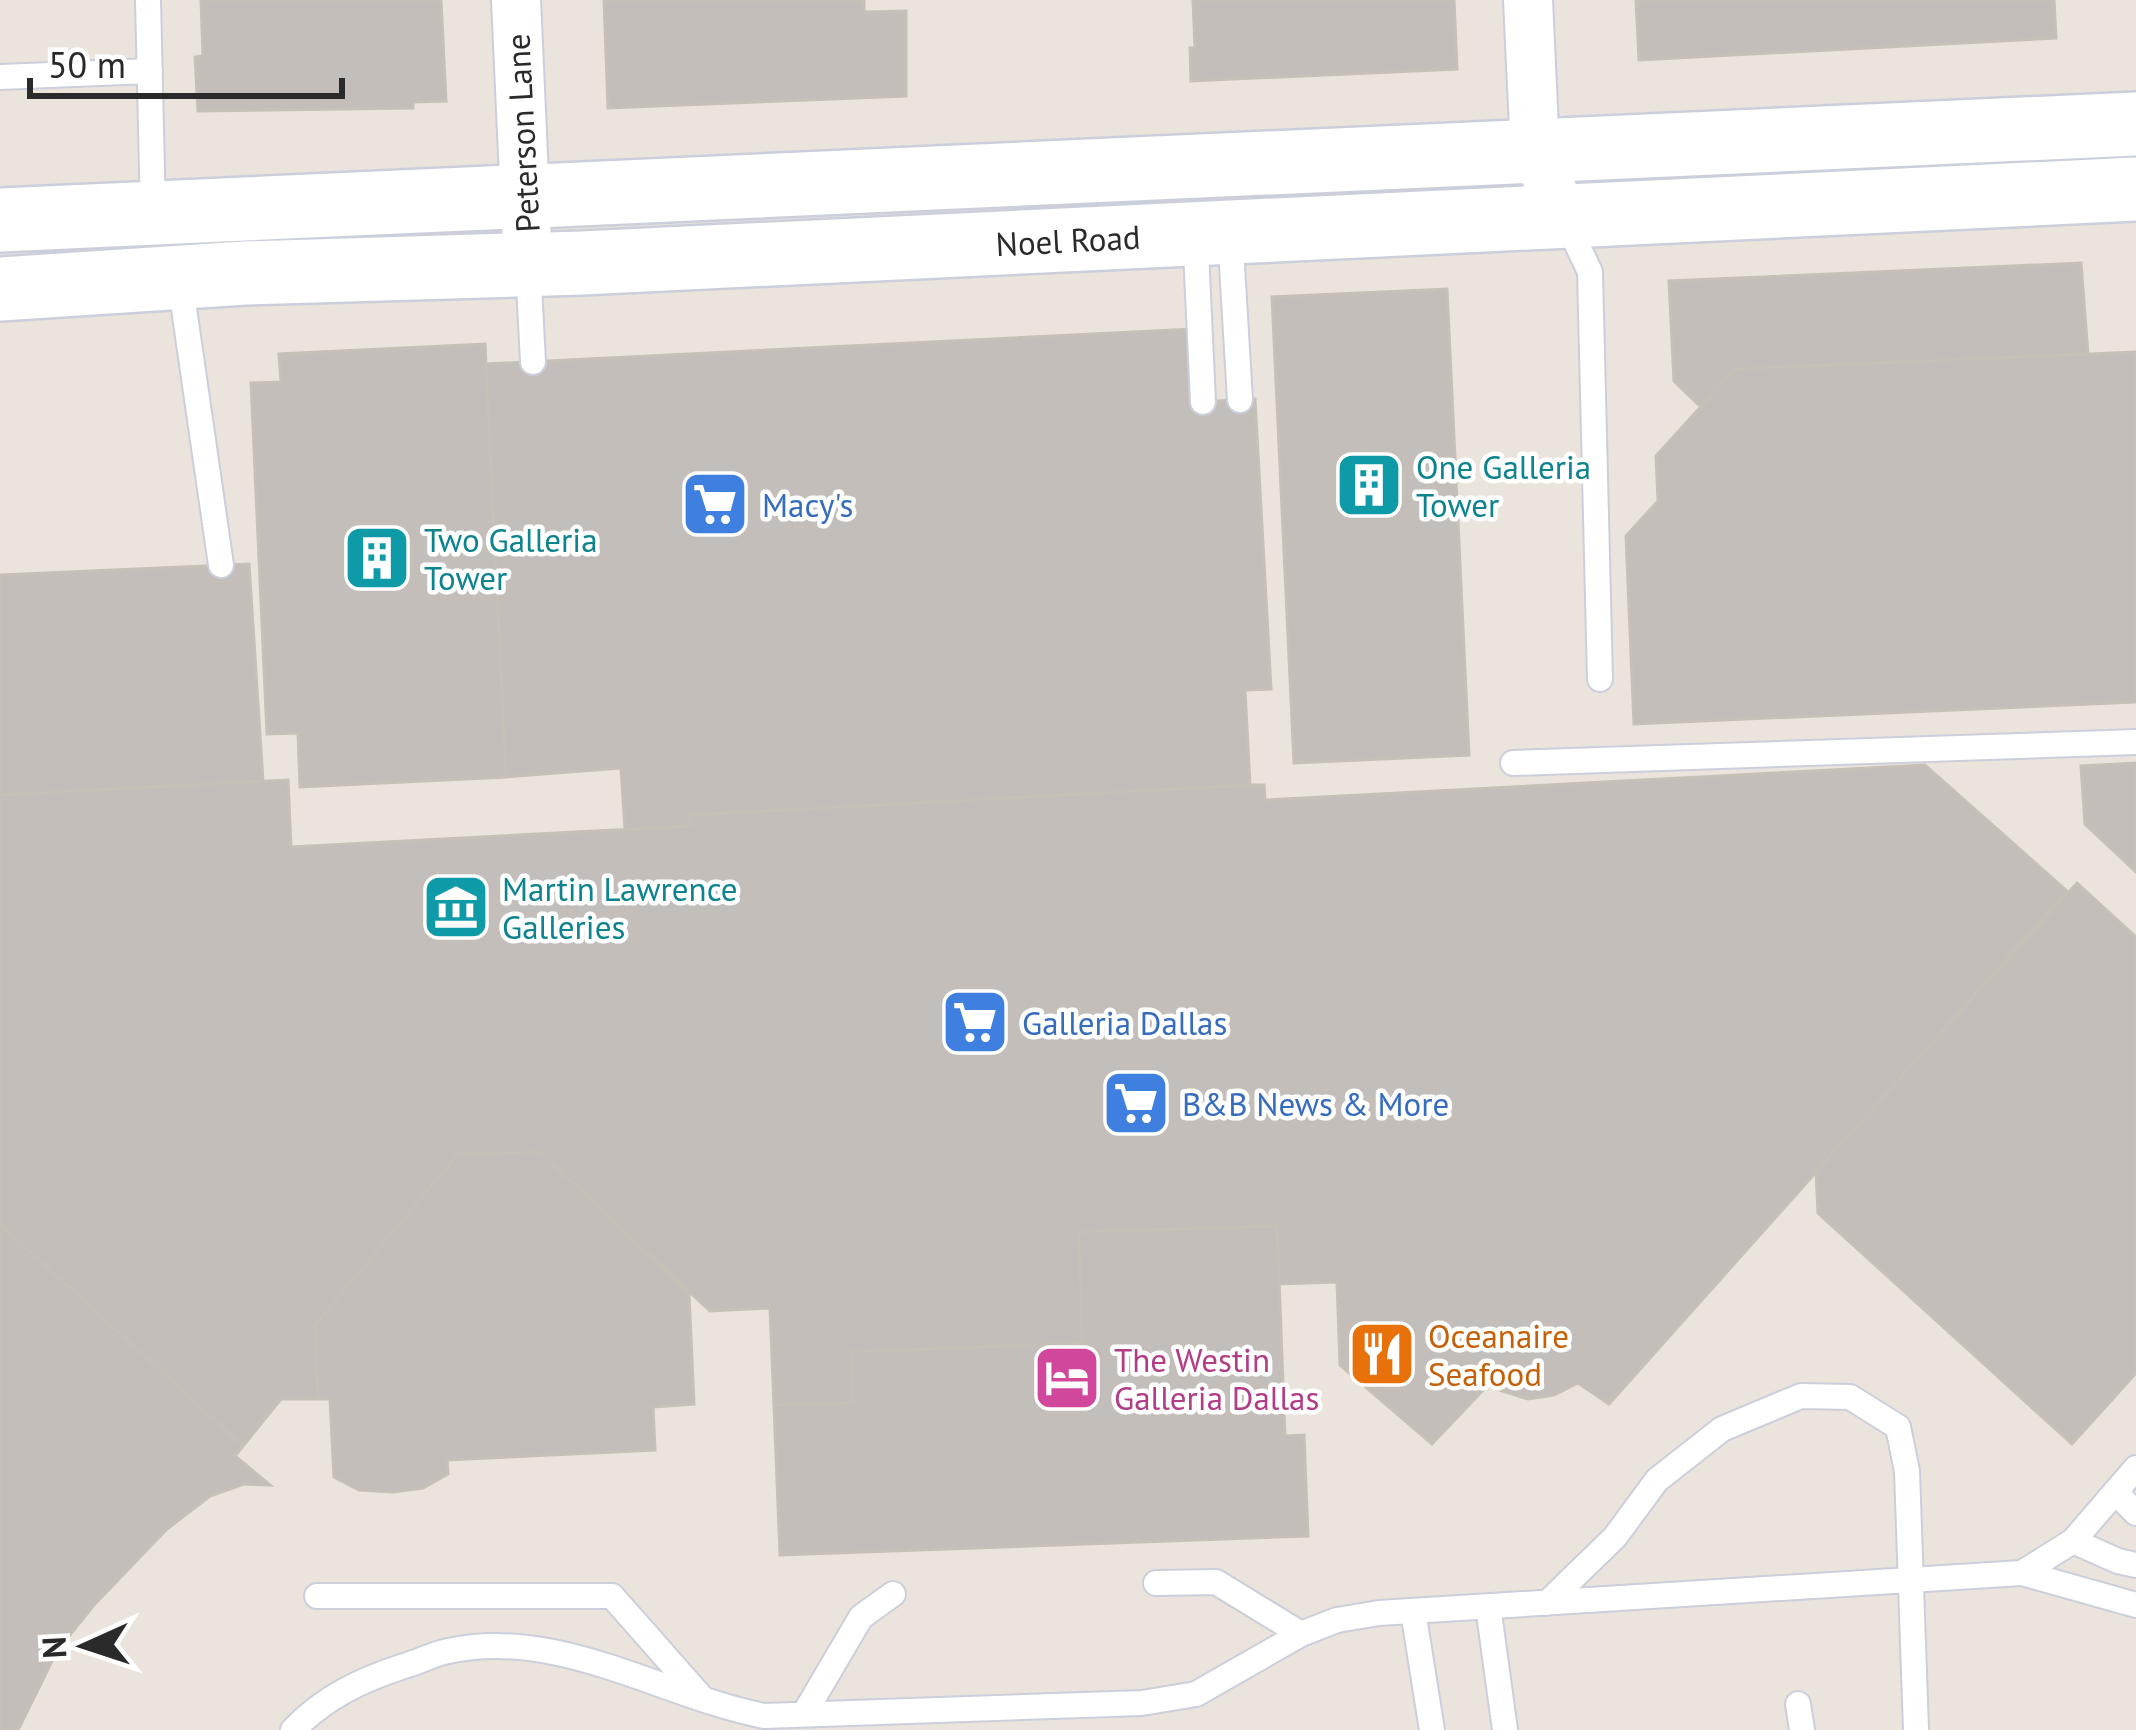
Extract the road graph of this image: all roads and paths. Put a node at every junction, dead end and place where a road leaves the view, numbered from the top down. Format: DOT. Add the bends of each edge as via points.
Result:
graph roads {
  1 [pos="148,0"];
  2 [pos="516,0"];
  3 [pos="1528,0"];
  4 [pos="150,71"];
  5 [pos="0,76"];
  6 [pos="2136,124"];
  7 [pos="1535,151"];
  8 [pos="1208,166"];
  9 [pos="2136,189"];
  10 [pos="525,197"];
  11 [pos="153,214"];
  12 [pos="1564,217"];
  13 [pos="0,220"];
  14 [pos="1208,233"];
  15 [pos="528,266"];
  16 [pos="179,279"];
  17 [pos="0,289"];
  18 [pos="533,362"];
  19 [pos="1240,400"];
  20 [pos="1203,402"];
  21 [pos="221,565"];
  22 [pos="1600,679"];
  23 [pos="2136,742"];
  24 [pos="1513,763"];
  25 [pos="2136,1468"];
  26 [pos="2116,1492"];
  27 [pos="2136,1513"];
  28 [pos="2073,1540"];
  29 [pos="2136,1564"];
  30 [pos="2023,1573"];
  31 [pos="1911,1580"];
  32 [pos="1156,1583"];
  33 [pos="893,1594"];
  34 [pos="317,1596"];
  35 [pos="1546,1603"];
  36 [pos="2136,1605"];
  37 [pos="1488,1606"];
  38 [pos="1413,1611"];
  39 [pos="1301,1634"];
  40 [pos="703,1698"];
  41 [pos="804,1714"];
  42 [pos="293,1730"];
  43 [pos="1432,1730"];
  44 [pos="1504,1730"];
  45 [pos="1916,1730"];
  1 -- 4 [label="lane"];
  2 -- 10 [label="street, Peterson Lane"];
  3 -- 7 [label="street"];
  4 -- 5 [label="lane"];
  4 -- 11 [label="lane"];
  6 -- 7 [label="street, Noel Road"];
  7 -- 8 [label="street, Noel Road"];
  7 -- 12 [label="street"];
  8 -- 10 [label="street, Noel Road"];
  8 -- 14 [label="street"];
  9 -- 12 [label="street, Noel Road"];
  10 -- 11 [label="street, Noel Road"];
  10 -- 15 [label="street, Peterson Lane"];
  11 -- 13 [label="street, Noel Road"];
  12 -- 14 [label="street, Noel Road"];
  12 -- 22 [label="lane" via="1590,272"];
  14 -- 15 [label="street, Noel Road"];
  14 -- 19 [label="lane" via="1231,249"];
  14 -- 20 [label="lane" via="1196,251"];
  15 -- 16 [label="street, Noel Road"];
  15 -- 18 [label="lane"];
  16 -- 17 [label="street, Noel Road"];
  16 -- 21 [label="lane"];
  23 -- 24 [label="lane"];
  25 -- 26 [label="lane"];
  26 -- 27 [label="lane"];
  26 -- 28 [label="lane"];
  28 -- 29 [label="lane"];
  28 -- 30 [label="lane"];
  30 -- 31 [label="lane"];
  30 -- 36 [label="lane"];
  31 -- 35 [label="lane"];
  31 -- 35 [label="lane" via="1898,1427 1850,1397 1802,1396 1722,1429 1657,1480 1615,1537"];
  31 -- 45 [label="lane"];
  32 -- 39 [label="lane" via="1216,1582"];
  33 -- 41 [label="lane" via="861,1617"];
  34 -- 40 [label="lane" via="612,1596"];
  35 -- 37 [label="lane"];
  37 -- 38 [label="lane"];
  37 -- 44 [label="lane"];
  38 -- 39 [label="lane" via="1337,1620"];
  38 -- 43 [label="lane"];
  39 -- 41 [label="lane" via="1196,1694 1142,1703"];
  40 -- 41 [label="lane" via="764,1716"];
  40 -- 42 [label="lane" via="595,1660 516,1648 450,1651 364,1678"];
}
